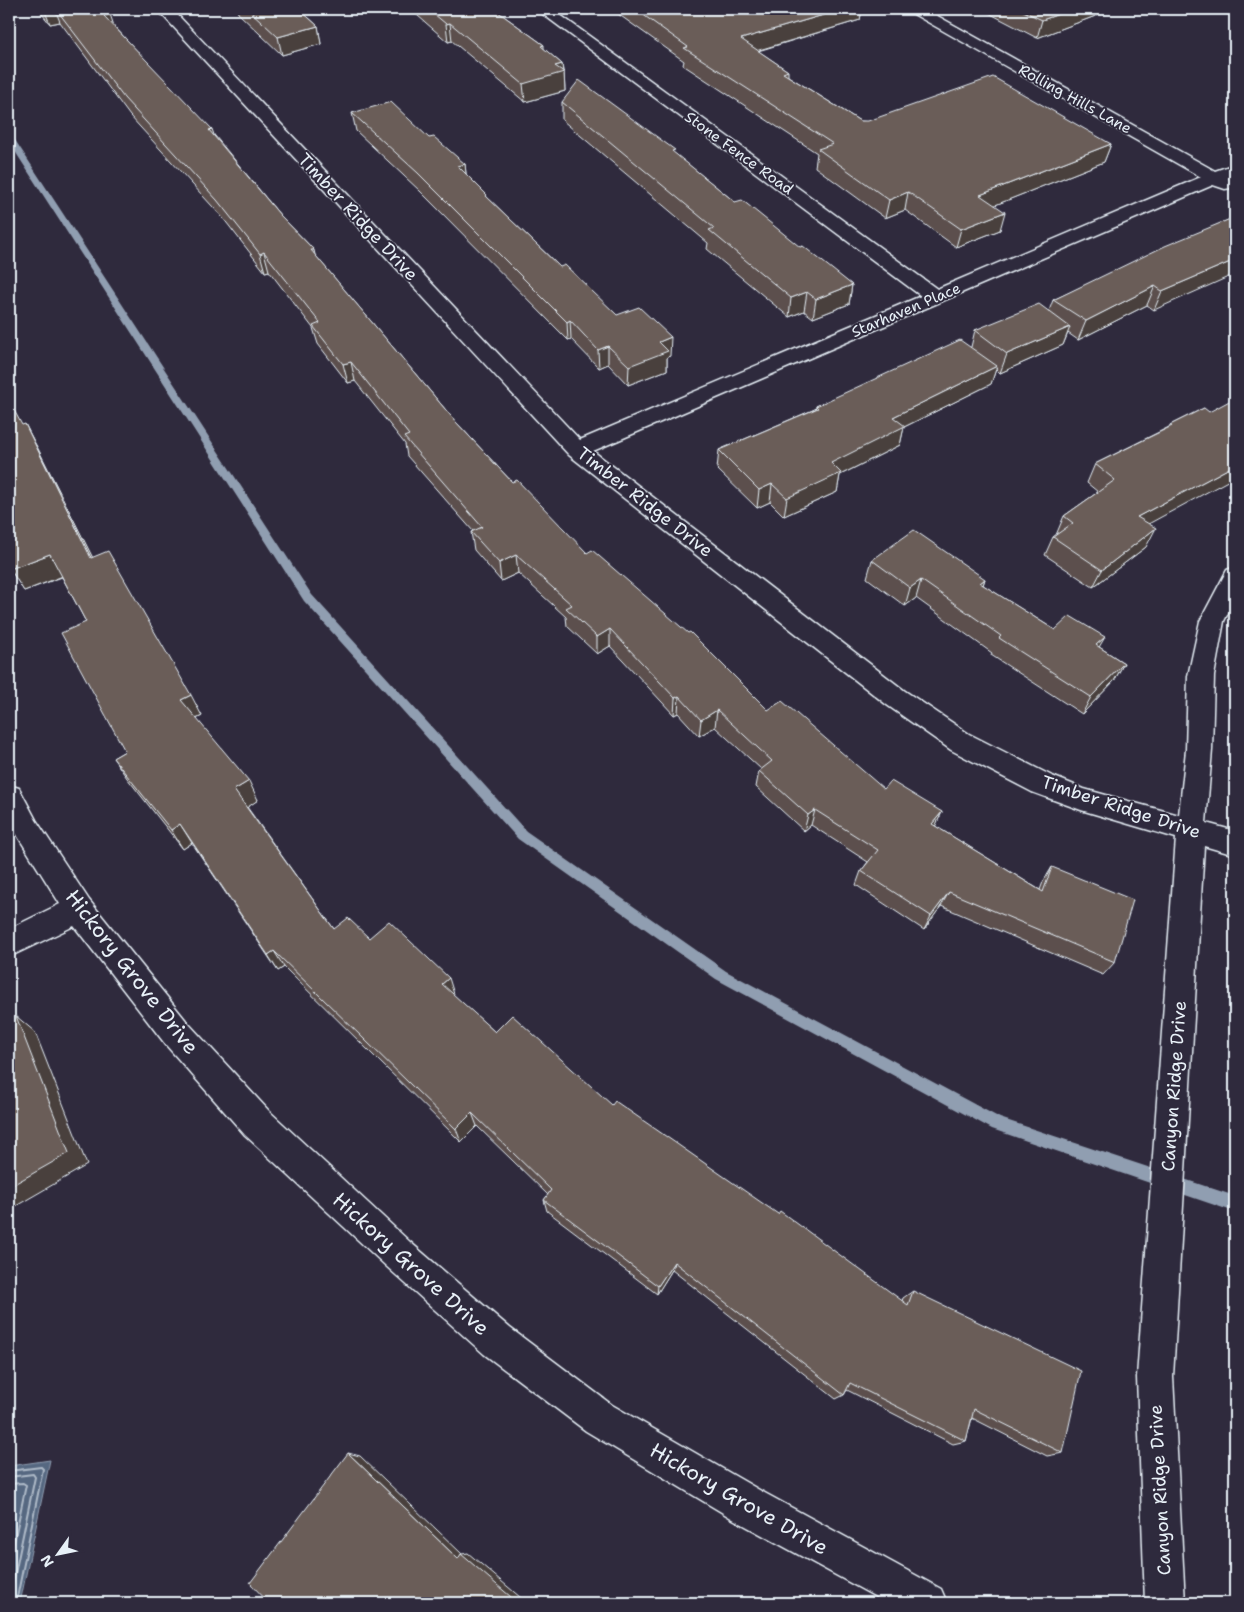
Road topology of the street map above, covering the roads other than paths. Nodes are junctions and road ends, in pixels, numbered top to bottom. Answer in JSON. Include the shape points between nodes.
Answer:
{"nodes":[{"id":1,"x":164,"y":9,"type":"edge"},
{"id":2,"x":543,"y":9,"type":"edge"},
{"id":3,"x":915,"y":9,"type":"edge"},
{"id":4,"x":1235,"y":170,"type":"edge"},
{"id":5,"x":1215,"y":178,"type":"junction"},
{"id":6,"x":1235,"y":189,"type":"edge"},
{"id":7,"x":935,"y":297,"type":"junction"},
{"id":8,"x":577,"y":450,"type":"junction"},
{"id":9,"x":1235,"y":576,"type":"edge"},
{"id":10,"x":9,"y":796,"type":"edge"},
{"id":11,"x":1191,"y":830,"type":"junction"},
{"id":12,"x":1235,"y":842,"type":"edge"},
{"id":13,"x":80,"y":909,"type":"junction"},
{"id":14,"x":9,"y":944,"type":"edge"},
{"id":15,"x":927,"y":1603,"type":"edge"},
{"id":16,"x":1165,"y":1603,"type":"edge"}],
"edges":[{"from":1,"to":8,"type":"street","name":"Timber Ridge Drive"},
{"from":2,"to":7,"type":"street","name":"Stone Fence Road"},
{"from":3,"to":5,"type":"street","name":"Rolling Hills Lane"},
{"from":4,"to":5,"type":"street","name":"Starhaven Place"},
{"from":5,"to":6,"type":"street","name":"Rolling Hills Lane"},
{"from":5,"to":7,"type":"street","name":"Starhaven Place"},
{"from":7,"to":8,"type":"street","name":"Starhaven Place"},
{"from":8,"to":11,"type":"street","name":"Timber Ridge Drive","via":[[896,698],[960,742],[1005,766],[1081,799]]},
{"from":9,"to":11,"type":"street","name":"Canyon Ridge Drive","via":[[1212,621],[1201,676],[1199,750]]},
{"from":10,"to":13,"type":"street","name":"Hickory Grove Drive","via":[[26,828]]},
{"from":11,"to":12,"type":"street","name":"Timber Ridge Drive"},
{"from":11,"to":16,"type":"street","name":"Canyon Ridge Drive","via":[[1155,1377]]},
{"from":13,"to":14,"type":"street"},
{"from":13,"to":15,"type":"street","name":"Hickory Grove Drive","via":[[177,1034],[257,1123],[497,1341],[599,1418],[747,1505]]}]}
